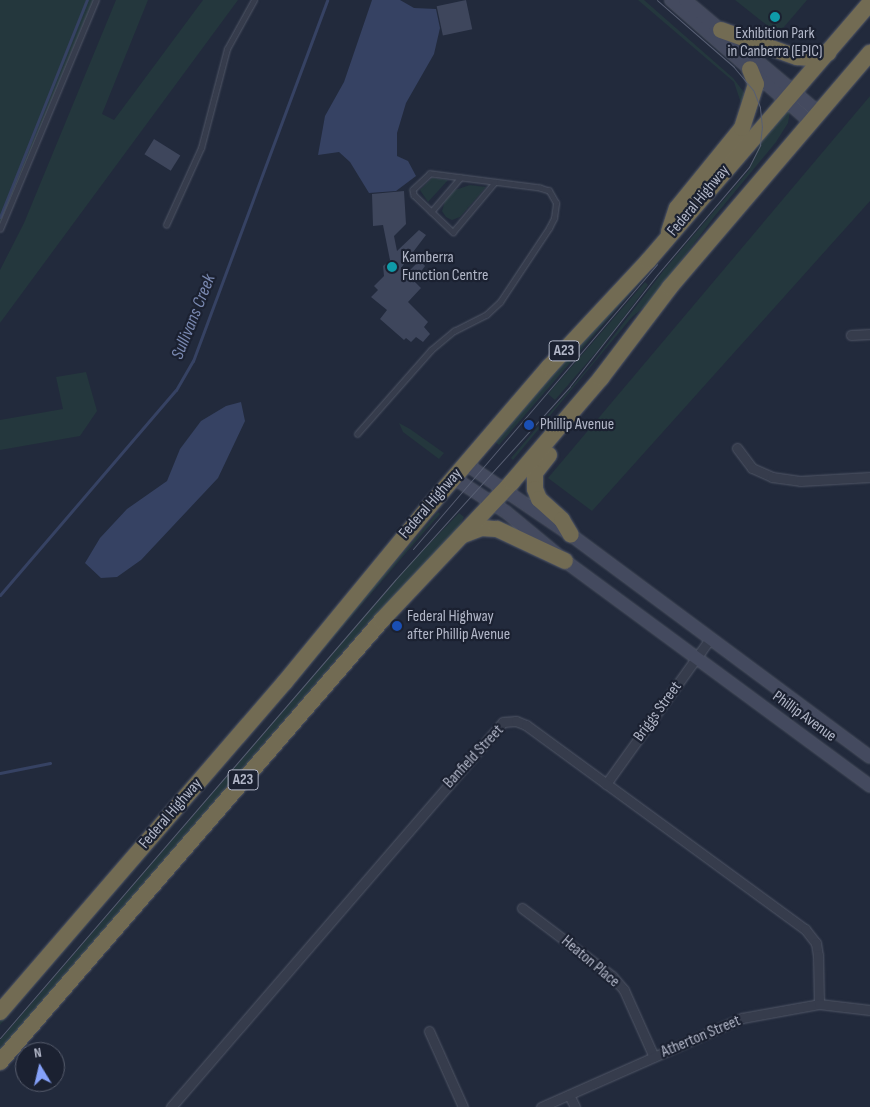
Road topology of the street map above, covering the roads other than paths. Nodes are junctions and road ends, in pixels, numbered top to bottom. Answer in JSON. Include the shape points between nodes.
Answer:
{"nodes":[{"id":1,"x":96,"y":0,"type":"edge"},
{"id":2,"x":254,"y":0,"type":"edge"},
{"id":3,"x":671,"y":0,"type":"edge"},
{"id":4,"x":685,"y":0,"type":"edge"},
{"id":5,"x":870,"y":3,"type":"edge"},
{"id":6,"x":721,"y":30,"type":"junction"},
{"id":7,"x":828,"y":53,"type":"junction"},
{"id":8,"x":870,"y":53,"type":"edge"},
{"id":9,"x":750,"y":69,"type":"junction"},
{"id":10,"x":789,"y":96,"type":"junction"},
{"id":11,"x":813,"y":116,"type":"junction"},
{"id":12,"x":460,"y":178,"type":"junction"},
{"id":13,"x":495,"y":182,"type":"junction"},
{"id":14,"x":431,"y":212,"type":"junction"},
{"id":15,"x":166,"y":225,"type":"dead end"},
{"id":16,"x":0,"y":229,"type":"edge"},
{"id":17,"x":665,"y":241,"type":"junction"},
{"id":18,"x":870,"y":334,"type":"edge"},
{"id":19,"x":851,"y":335,"type":"dead end"},
{"id":20,"x":601,"y":378,"type":"junction"},
{"id":21,"x":357,"y":434,"type":"dead end"},
{"id":22,"x":737,"y":448,"type":"dead end"},
{"id":23,"x":466,"y":464,"type":"junction"},
{"id":24,"x":870,"y":477,"type":"edge"},
{"id":25,"x":454,"y":478,"type":"junction"},
{"id":26,"x":498,"y":497,"type":"junction"},
{"id":27,"x":463,"y":535,"type":"junction"},
{"id":28,"x":571,"y":535,"type":"junction"},
{"id":29,"x":565,"y":561,"type":"junction"},
{"id":30,"x":710,"y":639,"type":"junction"},
{"id":31,"x":696,"y":658,"type":"junction"},
{"id":32,"x":870,"y":757,"type":"edge"},
{"id":33,"x":606,"y":784,"type":"junction"},
{"id":34,"x":870,"y":786,"type":"edge"},
{"id":35,"x":522,"y":908,"type":"dead end"},
{"id":36,"x":819,"y":1004,"type":"junction"},
{"id":37,"x":870,"y":1010,"type":"edge"},
{"id":38,"x":0,"y":1012,"type":"edge"},
{"id":39,"x":429,"y":1031,"type":"dead end"},
{"id":40,"x":654,"y":1057,"type":"junction"},
{"id":41,"x":0,"y":1062,"type":"edge"},
{"id":42,"x":569,"y":1095,"type":"junction"},
{"id":43,"x":171,"y":1107,"type":"edge"},
{"id":44,"x":463,"y":1107,"type":"edge"},
{"id":45,"x":541,"y":1107,"type":"edge"},
{"id":46,"x":575,"y":1107,"type":"edge"}],
"edges":[{"from":1,"to":16,"type":"lane"},
{"from":2,"to":15,"type":"lane","via":[[227,49],[201,148]]},
{"from":3,"to":9,"type":"main road"},
{"from":4,"to":6,"type":"main road"},
{"from":5,"to":7,"type":"highway","name":"Federal Highway","number":"A23"},
{"from":6,"to":7,"type":"highway","via":[[797,57],[812,58]]},
{"from":6,"to":10,"type":"main road"},
{"from":7,"to":10,"type":"highway","name":"Federal Highway","number":"A23"},
{"from":8,"to":11,"type":"highway","name":"Federal Highway","number":"A23"},
{"from":9,"to":10,"type":"main road"},
{"from":9,"to":17,"type":"highway","via":[[756,84],[742,128],[677,208]]},
{"from":10,"to":11,"type":"main road"},
{"from":10,"to":17,"type":"highway","name":"Federal Highway","number":"A23"},
{"from":11,"to":20,"type":"highway","name":"Federal Highway","number":"A23","via":[[670,287]]},
{"from":12,"to":13,"type":"lane"},
{"from":12,"to":14,"type":"lane"},
{"from":12,"to":14,"type":"lane","via":[[430,174],[413,190],[414,196]]},
{"from":13,"to":14,"type":"lane","via":[[453,232]]},
{"from":13,"to":21,"type":"lane","via":[[549,191],[556,203],[552,223],[500,302],[486,315],[454,331],[431,350]]},
{"from":17,"to":23,"type":"highway","name":"Federal Highway","number":"A23","via":[[549,367]]},
{"from":18,"to":19,"type":"street"},
{"from":20,"to":26,"type":"highway","name":"Federal Highway","number":"A23"},
{"from":20,"to":28,"type":"highway","via":[[594,403],[534,476],[539,499],[562,520]]},
{"from":22,"to":24,"type":"street","via":[[752,468],[772,477],[800,481]]},
{"from":23,"to":25,"type":"highway","name":"Federal Highway","number":"A23"},
{"from":23,"to":26,"type":"main road","name":"Phillip Avenue"},
{"from":25,"to":26,"type":"main road","name":"Phillip Avenue"},
{"from":25,"to":38,"type":"highway","name":"Federal Highway","number":"A23","via":[[285,682]]},
{"from":26,"to":27,"type":"highway","name":"Federal Highway","number":"A23"},
{"from":26,"to":28,"type":"main road","name":"Phillip Avenue"},
{"from":26,"to":29,"type":"main road","name":"Phillip Avenue"},
{"from":27,"to":29,"type":"highway","via":[[481,528],[497,529]]},
{"from":27,"to":41,"type":"highway","name":"Federal Highway","number":"A23","via":[[382,620]]},
{"from":28,"to":30,"type":"main road","name":"Phillip Avenue"},
{"from":29,"to":31,"type":"main road","name":"Phillip Avenue"},
{"from":30,"to":31,"type":"street","name":"Briggs Street"},
{"from":30,"to":32,"type":"main road","name":"Phillip Avenue"},
{"from":31,"to":33,"type":"street","name":"Briggs Street"},
{"from":31,"to":34,"type":"main road","name":"Phillip Avenue"},
{"from":33,"to":36,"type":"street","name":"Banfield Street","via":[[805,930],[816,942]]},
{"from":33,"to":43,"type":"street","name":"Banfield Street","via":[[526,725],[516,721],[503,722]]},
{"from":35,"to":40,"type":"street","name":"Heaton Place","via":[[612,976],[624,990]]},
{"from":36,"to":37,"type":"street","name":"Atherton Street"},
{"from":36,"to":40,"type":"street","name":"Atherton Street","via":[[742,1018]]},
{"from":39,"to":44,"type":"street"},
{"from":40,"to":42,"type":"street","name":"Atherton Street"},
{"from":42,"to":45,"type":"street","name":"Atherton Street"},
{"from":42,"to":46,"type":"street"}]}
